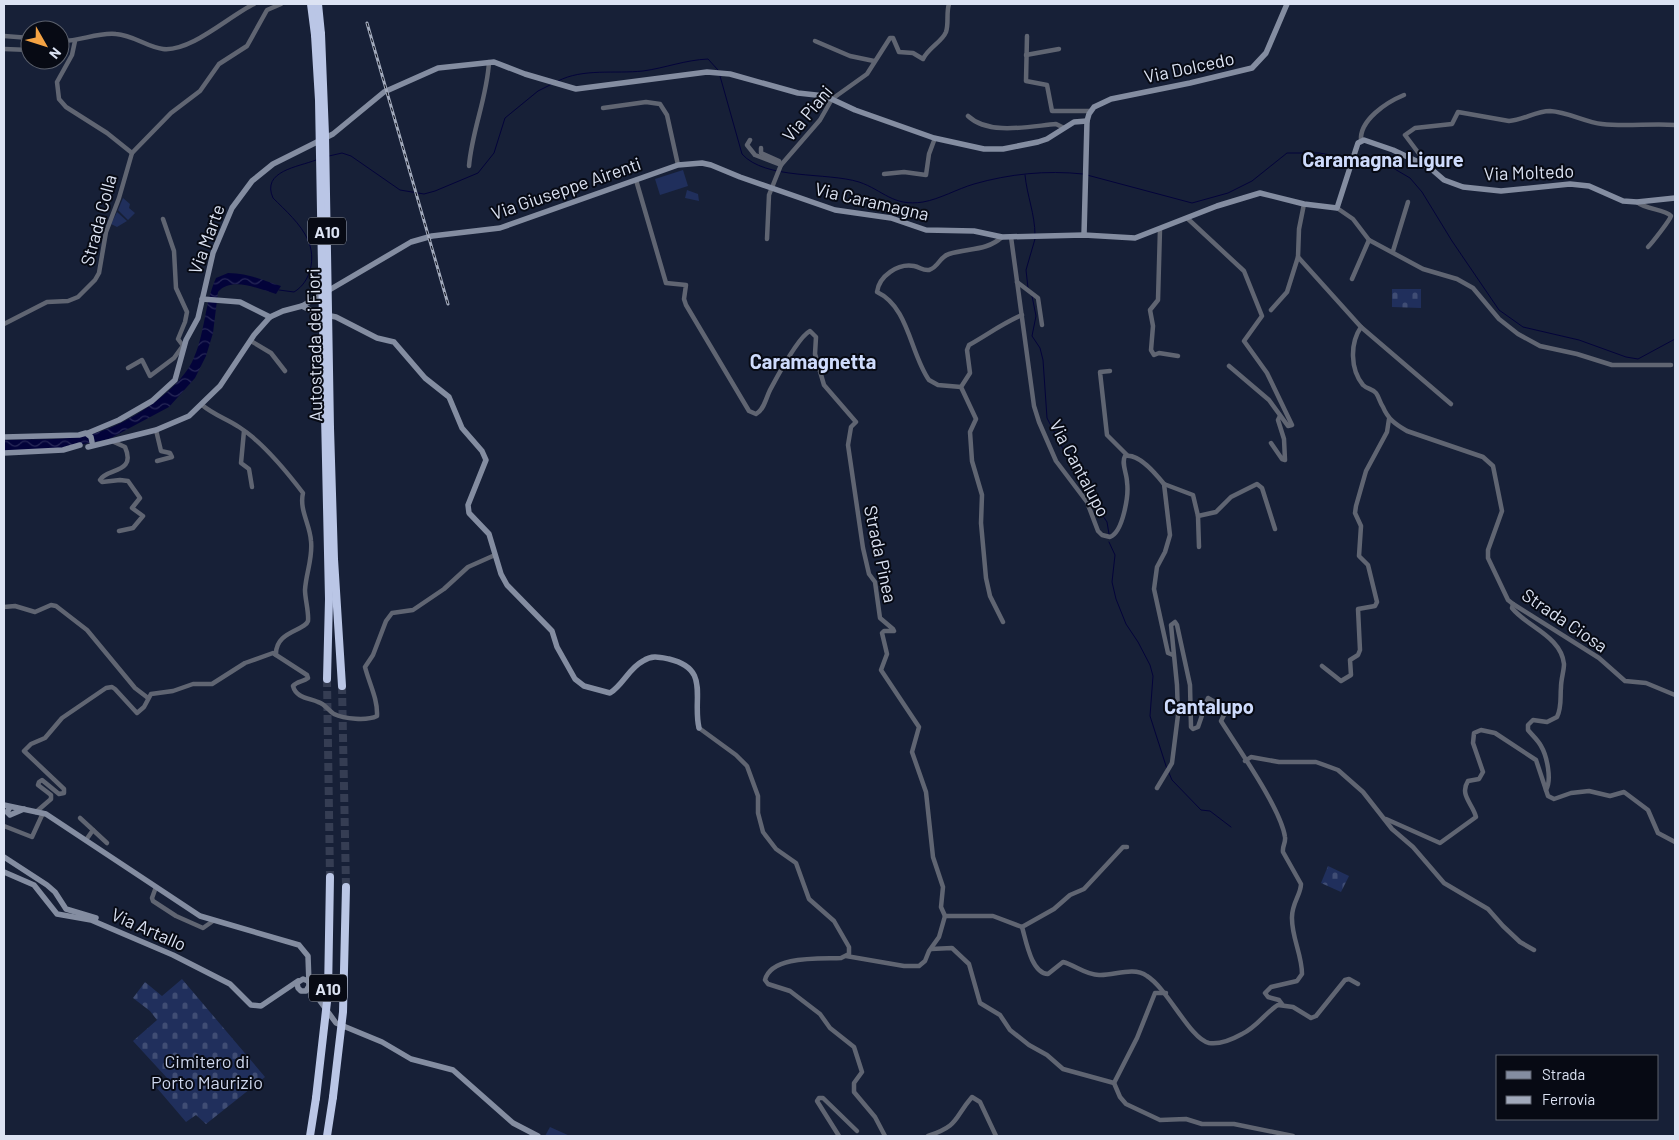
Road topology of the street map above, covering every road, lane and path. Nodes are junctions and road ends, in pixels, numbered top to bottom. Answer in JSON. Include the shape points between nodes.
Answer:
{"nodes":[{"id":1,"x":254,"y":4,"type":"edge"},
{"id":2,"x":281,"y":4,"type":"edge"},
{"id":3,"x":311,"y":4,"type":"edge"},
{"id":4,"x":318,"y":4,"type":"edge"},
{"id":5,"x":323,"y":4,"type":"edge"},
{"id":6,"x":948,"y":4,"type":"edge"},
{"id":7,"x":1287,"y":4,"type":"edge"},
{"id":8,"x":318,"y":34,"type":"junction"},
{"id":9,"x":4,"y":36,"type":"edge"},
{"id":10,"x":1027,"y":36,"type":"dead end"},
{"id":11,"x":20,"y":37,"type":"edge"},
{"id":12,"x":70,"y":41,"type":"edge"},
{"id":13,"x":75,"y":41,"type":"junction"},
{"id":14,"x":815,"y":41,"type":"dead end"},
{"id":15,"x":4,"y":49,"type":"edge"},
{"id":16,"x":1060,"y":49,"type":"dead end"},
{"id":17,"x":20,"y":50,"type":"edge"},
{"id":18,"x":1026,"y":55,"type":"junction"},
{"id":19,"x":874,"y":61,"type":"junction"},
{"id":20,"x":489,"y":62,"type":"junction"},
{"id":21,"x":1404,"y":95,"type":"dead end"},
{"id":22,"x":832,"y":99,"type":"junction"},
{"id":23,"x":603,"y":108,"type":"dead end"},
{"id":24,"x":1091,"y":111,"type":"junction"},
{"id":25,"x":968,"y":116,"type":"dead end"},
{"id":26,"x":1088,"y":121,"type":"junction"},
{"id":27,"x":1675,"y":125,"type":"edge"},
{"id":28,"x":1064,"y":128,"type":"junction"},
{"id":29,"x":935,"y":138,"type":"junction"},
{"id":30,"x":750,"y":140,"type":"dead end"},
{"id":31,"x":1361,"y":141,"type":"junction"},
{"id":32,"x":761,"y":148,"type":"dead end"},
{"id":33,"x":132,"y":153,"type":"junction"},
{"id":34,"x":702,"y":163,"type":"joint"},
{"id":35,"x":782,"y":164,"type":"junction"},
{"id":36,"x":469,"y":166,"type":"dead end"},
{"id":37,"x":678,"y":166,"type":"junction"},
{"id":38,"x":1429,"y":167,"type":"junction"},
{"id":39,"x":884,"y":174,"type":"dead end"},
{"id":40,"x":636,"y":180,"type":"junction"},
{"id":41,"x":771,"y":186,"type":"junction"},
{"id":42,"x":1675,"y":198,"type":"edge"},
{"id":43,"x":1408,"y":202,"type":"dead end"},
{"id":44,"x":1637,"y":202,"type":"junction"},
{"id":45,"x":1304,"y":204,"type":"junction"},
{"id":46,"x":1337,"y":208,"type":"junction"},
{"id":47,"x":1187,"y":218,"type":"junction"},
{"id":48,"x":163,"y":219,"type":"dead end"},
{"id":49,"x":1160,"y":230,"type":"junction"},
{"id":50,"x":1084,"y":235,"type":"junction"},
{"id":51,"x":1002,"y":237,"type":"junction"},
{"id":52,"x":1011,"y":237,"type":"junction"},
{"id":53,"x":767,"y":239,"type":"dead end"},
{"id":54,"x":1369,"y":240,"type":"junction"},
{"id":55,"x":1648,"y":247,"type":"dead end"},
{"id":56,"x":1393,"y":251,"type":"junction"},
{"id":57,"x":1298,"y":257,"type":"junction"},
{"id":58,"x":1352,"y":280,"type":"dead end"},
{"id":59,"x":1017,"y":282,"type":"junction"},
{"id":60,"x":202,"y":299,"type":"junction"},
{"id":61,"x":302,"y":306,"type":"junction"},
{"id":62,"x":1271,"y":310,"type":"dead end"},
{"id":63,"x":1022,"y":315,"type":"junction"},
{"id":64,"x":270,"y":317,"type":"junction"},
{"id":65,"x":4,"y":324,"type":"edge"},
{"id":66,"x":1042,"y":325,"type":"dead end"},
{"id":67,"x":1360,"y":327,"type":"junction"},
{"id":68,"x":251,"y":341,"type":"junction"},
{"id":69,"x":183,"y":347,"type":"junction"},
{"id":70,"x":1178,"y":356,"type":"dead end"},
{"id":71,"x":1671,"y":365,"type":"dead end"},
{"id":72,"x":1229,"y":366,"type":"dead end"},
{"id":73,"x":128,"y":368,"type":"dead end"},
{"id":74,"x":1110,"y":371,"type":"dead end"},
{"id":75,"x":285,"y":372,"type":"dead end"},
{"id":76,"x":961,"y":387,"type":"junction"},
{"id":77,"x":1451,"y":404,"type":"dead end"},
{"id":78,"x":202,"y":405,"type":"junction"},
{"id":79,"x":1280,"y":416,"type":"junction"},
{"id":80,"x":1389,"y":419,"type":"junction"},
{"id":81,"x":327,"y":428,"type":"junction"},
{"id":82,"x":156,"y":430,"type":"junction"},
{"id":83,"x":244,"y":431,"type":"junction"},
{"id":84,"x":88,"y":434,"type":"junction"},
{"id":85,"x":79,"y":436,"type":"junction"},
{"id":86,"x":4,"y":437,"type":"edge"},
{"id":87,"x":114,"y":442,"type":"junction"},
{"id":88,"x":1271,"y":443,"type":"dead end"},
{"id":89,"x":92,"y":445,"type":"junction"},
{"id":90,"x":80,"y":446,"type":"junction"},
{"id":91,"x":4,"y":453,"type":"edge"},
{"id":92,"x":1127,"y":455,"type":"junction"},
{"id":93,"x":157,"y":461,"type":"dead end"},
{"id":94,"x":1164,"y":484,"type":"junction"},
{"id":95,"x":252,"y":487,"type":"dead end"},
{"id":96,"x":1198,"y":516,"type":"junction"},
{"id":97,"x":1275,"y":529,"type":"dead end"},
{"id":98,"x":119,"y":531,"type":"dead end"},
{"id":99,"x":1199,"y":546,"type":"dead end"},
{"id":100,"x":495,"y":555,"type":"junction"},
{"id":101,"x":1513,"y":604,"type":"junction"},
{"id":102,"x":4,"y":607,"type":"edge"},
{"id":103,"x":1003,"y":622,"type":"dead end"},
{"id":104,"x":276,"y":654,"type":"junction"},
{"id":105,"x":1174,"y":655,"type":"junction"},
{"id":106,"x":1322,"y":666,"type":"dead end"},
{"id":107,"x":327,"y":679,"type":"tunnel mouth"},
{"id":108,"x":342,"y":686,"type":"tunnel mouth"},
{"id":109,"x":1675,"y":695,"type":"edge"},
{"id":110,"x":148,"y":698,"type":"junction"},
{"id":111,"x":699,"y":728,"type":"joint"},
{"id":112,"x":1245,"y":761,"type":"junction"},
{"id":113,"x":1156,"y":788,"type":"dead end"},
{"id":114,"x":1546,"y":790,"type":"junction"},
{"id":115,"x":8,"y":811,"type":"edge"},
{"id":116,"x":36,"y":812,"type":"junction"},
{"id":117,"x":43,"y":814,"type":"junction"},
{"id":118,"x":80,"y":818,"type":"dead end"},
{"id":119,"x":1385,"y":819,"type":"junction"},
{"id":120,"x":4,"y":826,"type":"edge"},
{"id":121,"x":93,"y":830,"type":"junction"},
{"id":122,"x":86,"y":840,"type":"junction"},
{"id":123,"x":1675,"y":842,"type":"edge"},
{"id":124,"x":106,"y":843,"type":"dead end"},
{"id":125,"x":1127,"y":847,"type":"dead end"},
{"id":126,"x":4,"y":857,"type":"edge"},
{"id":127,"x":4,"y":872,"type":"edge"},
{"id":128,"x":330,"y":877,"type":"tunnel mouth"},
{"id":129,"x":346,"y":886,"type":"tunnel mouth"},
{"id":130,"x":156,"y":887,"type":"junction"},
{"id":131,"x":945,"y":916,"type":"junction"},
{"id":132,"x":214,"y":921,"type":"junction"},
{"id":133,"x":106,"y":925,"type":"junction"},
{"id":134,"x":1022,"y":927,"type":"junction"},
{"id":135,"x":931,"y":949,"type":"junction"},
{"id":136,"x":1534,"y":950,"type":"dead end"},
{"id":137,"x":846,"y":956,"type":"junction"},
{"id":138,"x":309,"y":963,"type":"junction"},
{"id":139,"x":299,"y":981,"type":"junction"},
{"id":140,"x":1358,"y":984,"type":"dead end"},
{"id":141,"x":306,"y":988,"type":"junction"},
{"id":142,"x":283,"y":992,"type":"junction"},
{"id":143,"x":1166,"y":993,"type":"junction"},
{"id":144,"x":1282,"y":1004,"type":"junction"},
{"id":145,"x":1114,"y":1083,"type":"junction"},
{"id":146,"x":1261,"y":1128,"type":"junction"},
{"id":147,"x":857,"y":1131,"type":"dead end"},
{"id":148,"x":310,"y":1136,"type":"edge"},
{"id":149,"x":327,"y":1136,"type":"edge"},
{"id":150,"x":538,"y":1136,"type":"edge"},
{"id":151,"x":839,"y":1136,"type":"edge"},
{"id":152,"x":885,"y":1136,"type":"edge"},
{"id":153,"x":928,"y":1136,"type":"edge"},
{"id":154,"x":996,"y":1136,"type":"edge"},
{"id":155,"x":1276,"y":1136,"type":"edge"},
{"id":156,"x":1293,"y":1136,"type":"edge"}],
"edges":[{"from":1,"to":13,"type":"street","via":[[176,48],[157,48],[116,34]]},
{"from":2,"to":33,"type":"street","name":"Strada Colla","via":[[267,10],[247,46],[219,64],[200,91],[171,113]]},
{"from":3,"to":8,"type":"highway","name":"Autostrada dei Fiori","number":"A10"},
{"from":4,"to":8,"type":"highway","name":"Autostrada dei Fiori","number":"A10"},
{"from":5,"to":8,"type":"highway"},
{"from":6,"to":19,"type":"street","name":"Via Piani","via":[[947,30],[923,59],[914,53],[900,52],[890,38]]},
{"from":7,"to":24,"type":"street","name":"Via Dolcedo","via":[[1266,53],[1252,68],[1110,99]]},
{"from":8,"to":81,"type":"highway","name":"Autostrada dei Fiori","number":"A10","bridge":true,"via":[[325,135]]},
{"from":9,"to":11,"type":"street"},
{"from":10,"to":18,"type":"street","name":"Via Dolcedo"},
{"from":12,"to":13,"type":"street"},
{"from":13,"to":33,"type":"street","via":[[72,55],[57,82],[59,99]]},
{"from":14,"to":19,"type":"street","via":[[850,56]]},
{"from":15,"to":17,"type":"street"},
{"from":16,"to":18,"type":"street"},
{"from":18,"to":24,"type":"street","name":"Via Dolcedo","via":[[1026,81],[1047,84],[1052,112]]},
{"from":19,"to":22,"type":"street","name":"Via Piani","via":[[867,74]]},
{"from":20,"to":22,"type":"street","via":[[576,89],[714,72]]},
{"from":20,"to":36,"type":"street","via":[[489,77]]},
{"from":20,"to":60,"type":"street","name":"Via Marte","via":[[438,68],[399,84],[333,134],[273,164],[252,181],[232,208],[213,253]]},
{"from":21,"to":31,"type":"street","via":[[1387,104],[1368,121],[1362,129]]},
{"from":22,"to":29,"type":"street"},
{"from":22,"to":35,"type":"street","name":"Via Piani","via":[[820,120]]},
{"from":23,"to":37,"type":"street","via":[[646,102],[660,104],[667,115]]},
{"from":24,"to":26,"type":"street"},
{"from":25,"to":28,"type":"street","via":[[975,122],[997,127],[1056,124]]},
{"from":26,"to":28,"type":"street","via":[[1074,122]]},
{"from":26,"to":50,"type":"street"},
{"from":27,"to":38,"type":"street","via":[[1608,125],[1548,111],[1518,121],[1458,112],[1452,124],[1415,128],[1405,135]]},
{"from":28,"to":29,"type":"street","via":[[1047,139],[1003,149],[977,148]]},
{"from":29,"to":39,"type":"street","via":[[926,176],[904,172]]},
{"from":30,"to":35,"type":"street","name":"Via Piani","via":[[747,145],[755,155]]},
{"from":31,"to":38,"type":"street","name":"Via Moltedo","via":[[1393,150]]},
{"from":31,"to":46,"type":"street"},
{"from":32,"to":35,"type":"street","name":"Via Piani","via":[[767,157]]},
{"from":33,"to":65,"type":"street","name":"Strada Colla","via":[[106,232],[95,280],[73,299],[47,302]]},
{"from":34,"to":37,"type":"street","name":"Via Giuseppe Airenti"},
{"from":34,"to":41,"type":"street","name":"Via Caramagna"},
{"from":35,"to":41,"type":"street","name":"Via Piani"},
{"from":37,"to":40,"type":"street","name":"Via Giuseppe Airenti"},
{"from":38,"to":44,"type":"street","name":"Via Moltedo","via":[[1444,180],[1472,188],[1501,191],[1570,184],[1589,186],[1623,201]]},
{"from":40,"to":61,"type":"street","name":"Via Giuseppe Airenti","via":[[500,228],[432,236],[411,242]]},
{"from":40,"to":131,"type":"street","name":"Strada Pinea","via":[[666,283],[686,285],[686,305],[751,412],[756,414],[761,410],[793,352],[810,331],[816,336],[815,354],[824,385],[856,422],[850,427],[848,445],[863,548],[869,574],[875,582],[880,618],[894,632],[882,633],[887,654],[881,670],[919,727],[912,752],[926,792],[933,856],[943,887],[941,907]]},
{"from":41,"to":51,"type":"street","name":"Via Caramagna","via":[[835,210],[892,218],[926,230],[974,231]]},
{"from":41,"to":53,"type":"street"},
{"from":42,"to":44,"type":"street","name":"Via Moltedo"},
{"from":43,"to":56,"type":"street"},
{"from":44,"to":55,"type":"street","via":[[1671,216]]},
{"from":45,"to":46,"type":"street","name":"Via Caramagna"},
{"from":45,"to":47,"type":"street","name":"Via Caramagna","via":[[1260,193]]},
{"from":45,"to":57,"type":"street"},
{"from":46,"to":54,"type":"street","via":[[1353,219]]},
{"from":47,"to":49,"type":"street","name":"Via Caramagna"},
{"from":47,"to":79,"type":"street","via":[[1244,271],[1262,316],[1244,341],[1267,372],[1292,425],[1288,426]]},
{"from":48,"to":69,"type":"street","name":"Via Marte","via":[[174,251],[176,288],[187,312],[178,339]]},
{"from":49,"to":50,"type":"street","name":"Via Caramagna","via":[[1127,239]]},
{"from":49,"to":70,"type":"street","via":[[1158,300],[1150,310],[1153,326],[1151,350],[1154,355]]},
{"from":50,"to":52,"type":"street","name":"Via Caramagna"},
{"from":51,"to":52,"type":"street","name":"Via Caramagna"},
{"from":51,"to":76,"type":"street","via":[[994,245],[948,254],[936,267],[928,270],[908,266],[892,271],[881,280],[877,292],[900,315],[929,380],[938,385]]},
{"from":52,"to":59,"type":"street","name":"Via Cantalupo"},
{"from":54,"to":56,"type":"street"},
{"from":54,"to":58,"type":"street"},
{"from":56,"to":71,"type":"street","via":[[1423,269],[1464,282],[1506,325],[1540,346],[1612,365]]},
{"from":57,"to":62,"type":"street","via":[[1287,292]]},
{"from":57,"to":67,"type":"street"},
{"from":59,"to":63,"type":"street","name":"Via Cantalupo"},
{"from":59,"to":66,"type":"street","via":[[1038,298]]},
{"from":60,"to":64,"type":"street","name":"Via Marte","via":[[240,302]]},
{"from":60,"to":69,"type":"street","via":[[198,318]]},
{"from":61,"to":64,"type":"street","name":"Via Giuseppe Airenti"},
{"from":61,"to":100,"type":"street","via":[[394,342],[425,378],[449,398],[462,428],[485,457],[482,473],[468,505],[469,513],[489,534]]},
{"from":63,"to":76,"type":"street","via":[[969,345],[970,373]]},
{"from":63,"to":92,"type":"street","name":"Via Cantalupo","via":[[1034,406],[1040,422],[1056,461],[1087,502],[1098,531],[1106,537],[1117,533],[1123,514],[1128,490],[1123,457]]},
{"from":64,"to":68,"type":"street"},
{"from":67,"to":77,"type":"street"},
{"from":67,"to":80,"type":"street","via":[[1353,348],[1356,371],[1364,386],[1376,393]]},
{"from":68,"to":75,"type":"street","via":[[270,353]]},
{"from":68,"to":78,"type":"street","via":[[220,386]]},
{"from":69,"to":73,"type":"street","via":[[150,376],[142,360]]},
{"from":69,"to":84,"type":"street","via":[[177,376],[161,395]]},
{"from":72,"to":79,"type":"street","via":[[1269,400]]},
{"from":74,"to":92,"type":"street","via":[[1100,372],[1107,435]]},
{"from":76,"to":103,"type":"street","via":[[976,419],[970,432],[972,460],[982,495],[986,578],[990,596]]},
{"from":78,"to":82,"type":"street","via":[[189,416]]},
{"from":78,"to":83,"type":"street"},
{"from":79,"to":88,"type":"street","via":[[1285,460]]},
{"from":80,"to":101,"type":"street","name":"Strada Ciosa","via":[[1407,431],[1480,456],[1491,463],[1502,508],[1488,558]]},
{"from":80,"to":106,"type":"street","via":[[1387,432],[1366,471],[1355,513],[1361,526],[1358,556],[1368,565],[1377,602],[1375,606],[1358,609],[1360,650],[1350,660],[1351,676],[1341,680]]},
{"from":81,"to":107,"type":"highway","name":"Autostrada dei Fiori","number":"A10"},
{"from":81,"to":108,"type":"highway","name":"Autostrada dei Fiori","number":"A10"},
{"from":82,"to":87,"type":"street"},
{"from":82,"to":93,"type":"street","via":[[161,451],[170,452],[172,458]]},
{"from":83,"to":95,"type":"street","via":[[241,463],[249,469]]},
{"from":83,"to":104,"type":"street","via":[[302,492],[302,507],[311,540],[305,589],[308,618],[305,625],[281,640]]},
{"from":84,"to":85,"type":"street"},
{"from":84,"to":89,"type":"street"},
{"from":85,"to":86,"type":"street"},
{"from":85,"to":90,"type":"street"},
{"from":87,"to":89,"type":"street"},
{"from":87,"to":98,"type":"street","via":[[125,447],[127,459],[120,470],[100,480],[125,480],[131,484],[140,498],[132,508],[143,516],[133,528]]},
{"from":89,"to":90,"type":"street"},
{"from":90,"to":91,"type":"street"},
{"from":92,"to":94,"type":"street","via":[[1139,460]]},
{"from":94,"to":96,"type":"street","via":[[1193,495]]},
{"from":94,"to":105,"type":"street","via":[[1170,535],[1157,567],[1154,589],[1168,653]]},
{"from":96,"to":97,"type":"street","via":[[1216,512],[1231,496],[1257,484],[1262,488]]},
{"from":96,"to":99,"type":"street"},
{"from":100,"to":104,"type":"street","via":[[468,567],[444,589],[413,610],[392,613],[386,621],[365,667],[371,680],[377,716],[370,719],[335,714],[318,702],[303,698],[293,686],[305,681],[307,675]]},
{"from":100,"to":111,"type":"street","via":[[507,585],[552,630],[557,647],[579,684],[610,693],[644,660],[666,658],[682,664],[696,677]]},
{"from":101,"to":109,"type":"street","name":"Strada Ciosa","via":[[1598,658],[1625,681],[1646,683]]},
{"from":101,"to":114,"type":"street","via":[[1516,613],[1542,631],[1563,658],[1561,706],[1557,717],[1548,722],[1534,720],[1528,725],[1528,730],[1542,747],[1549,781]]},
{"from":102,"to":110,"type":"street","via":[[15,606],[35,612],[56,606],[87,630],[135,688]]},
{"from":104,"to":110,"type":"street","via":[[252,660],[212,684],[193,684],[151,694]]},
{"from":105,"to":112,"type":"street","via":[[1171,625],[1175,622],[1190,685],[1191,727],[1198,727],[1208,698],[1224,708],[1221,721]]},
{"from":105,"to":113,"type":"street","via":[[1179,705],[1174,756],[1170,770]]},
{"from":110,"to":116,"type":"street","via":[[140,712],[135,712],[115,689],[106,688],[62,718],[45,738],[24,751],[64,789],[64,793],[59,794],[42,780],[38,785],[51,795],[51,799]]},
{"from":111,"to":137,"type":"street","via":[[747,766],[758,796],[763,832],[776,849],[796,863],[809,899],[834,921],[849,947],[850,954]]},
{"from":112,"to":119,"type":"street","via":[[1254,757],[1279,762],[1316,762],[1330,767],[1363,792]]},
{"from":112,"to":144,"type":"street","via":[[1283,829],[1286,840],[1283,852],[1301,884],[1292,905],[1292,922],[1302,974],[1297,982],[1266,990],[1266,996]]},
{"from":114,"to":119,"type":"street","via":[[1536,760],[1495,733],[1481,730],[1474,733],[1473,739],[1483,772],[1479,779],[1468,781],[1465,790],[1476,817],[1440,843]]},
{"from":114,"to":123,"type":"street","via":[[1554,799],[1589,791],[1610,796],[1624,792],[1648,810],[1658,833]]},
{"from":115,"to":116,"type":"street","via":[[24,809]]},
{"from":116,"to":117,"type":"street"},
{"from":117,"to":120,"type":"street","via":[[32,836]]},
{"from":117,"to":122,"type":"street"},
{"from":118,"to":121,"type":"street"},
{"from":119,"to":136,"type":"street","via":[[1444,883],[1488,909],[1520,942]]},
{"from":121,"to":122,"type":"street"},
{"from":121,"to":124,"type":"street"},
{"from":122,"to":130,"type":"street"},
{"from":125,"to":134,"type":"street","via":[[1123,847],[1084,888]]},
{"from":126,"to":133,"type":"street","via":[[47,884],[66,909],[96,918]]},
{"from":127,"to":133,"type":"street","name":"Via Artallo","via":[[34,885],[57,914]]},
{"from":128,"to":148,"type":"highway","number":"A10","bridge":true,"via":[[328,993]]},
{"from":129,"to":149,"type":"highway","number":"A10","bridge":true,"via":[[342,1012]]},
{"from":130,"to":132,"type":"street","via":[[192,912]]},
{"from":130,"to":132,"type":"street","via":[[153,901],[176,916],[202,928]]},
{"from":131,"to":134,"type":"street","via":[[993,916]]},
{"from":131,"to":135,"type":"street","via":[[939,937]]},
{"from":132,"to":138,"type":"street","via":[[293,942],[304,948]]},
{"from":133,"to":142,"type":"street","name":"Via Artallo","via":[[219,977],[252,1005],[261,1006]]},
{"from":134,"to":143,"type":"street","via":[[1034,963],[1045,974],[1063,962],[1097,975],[1138,971]]},
{"from":135,"to":137,"type":"street","via":[[919,966]]},
{"from":135,"to":145,"type":"street","via":[[952,948],[965,960],[980,1003],[1000,1015],[1010,1030],[1029,1045],[1048,1055],[1063,1069]]},
{"from":137,"to":152,"type":"street","via":[[784,963],[769,972],[766,980],[768,984],[784,988],[805,1002],[830,1028],[854,1046],[862,1072],[854,1083],[854,1092]]},
{"from":138,"to":139,"type":"street"},
{"from":138,"to":141,"type":"street"},
{"from":139,"to":141,"type":"street"},
{"from":139,"to":141,"type":"street","via":[[306,980]]},
{"from":139,"to":142,"type":"street","name":"Via Artallo"},
{"from":140,"to":144,"type":"street","via":[[1345,980],[1311,1018]]},
{"from":141,"to":142,"type":"street","name":"Via Artallo"},
{"from":141,"to":150,"type":"street","via":[[336,1023],[382,1042],[410,1059],[453,1070],[513,1123]]},
{"from":143,"to":144,"type":"street","via":[[1196,1034],[1209,1043],[1224,1042],[1244,1033]]},
{"from":143,"to":145,"type":"street","via":[[1155,993]]},
{"from":145,"to":146,"type":"street","via":[[1126,1104],[1160,1120],[1186,1119],[1202,1124]]},
{"from":146,"to":155,"type":"street"},
{"from":146,"to":156,"type":"street"},
{"from":147,"to":151,"type":"street","via":[[823,1098],[819,1098],[817,1101]]},
{"from":153,"to":154,"type":"street","via":[[957,1121],[972,1097],[980,1102]]}]}
